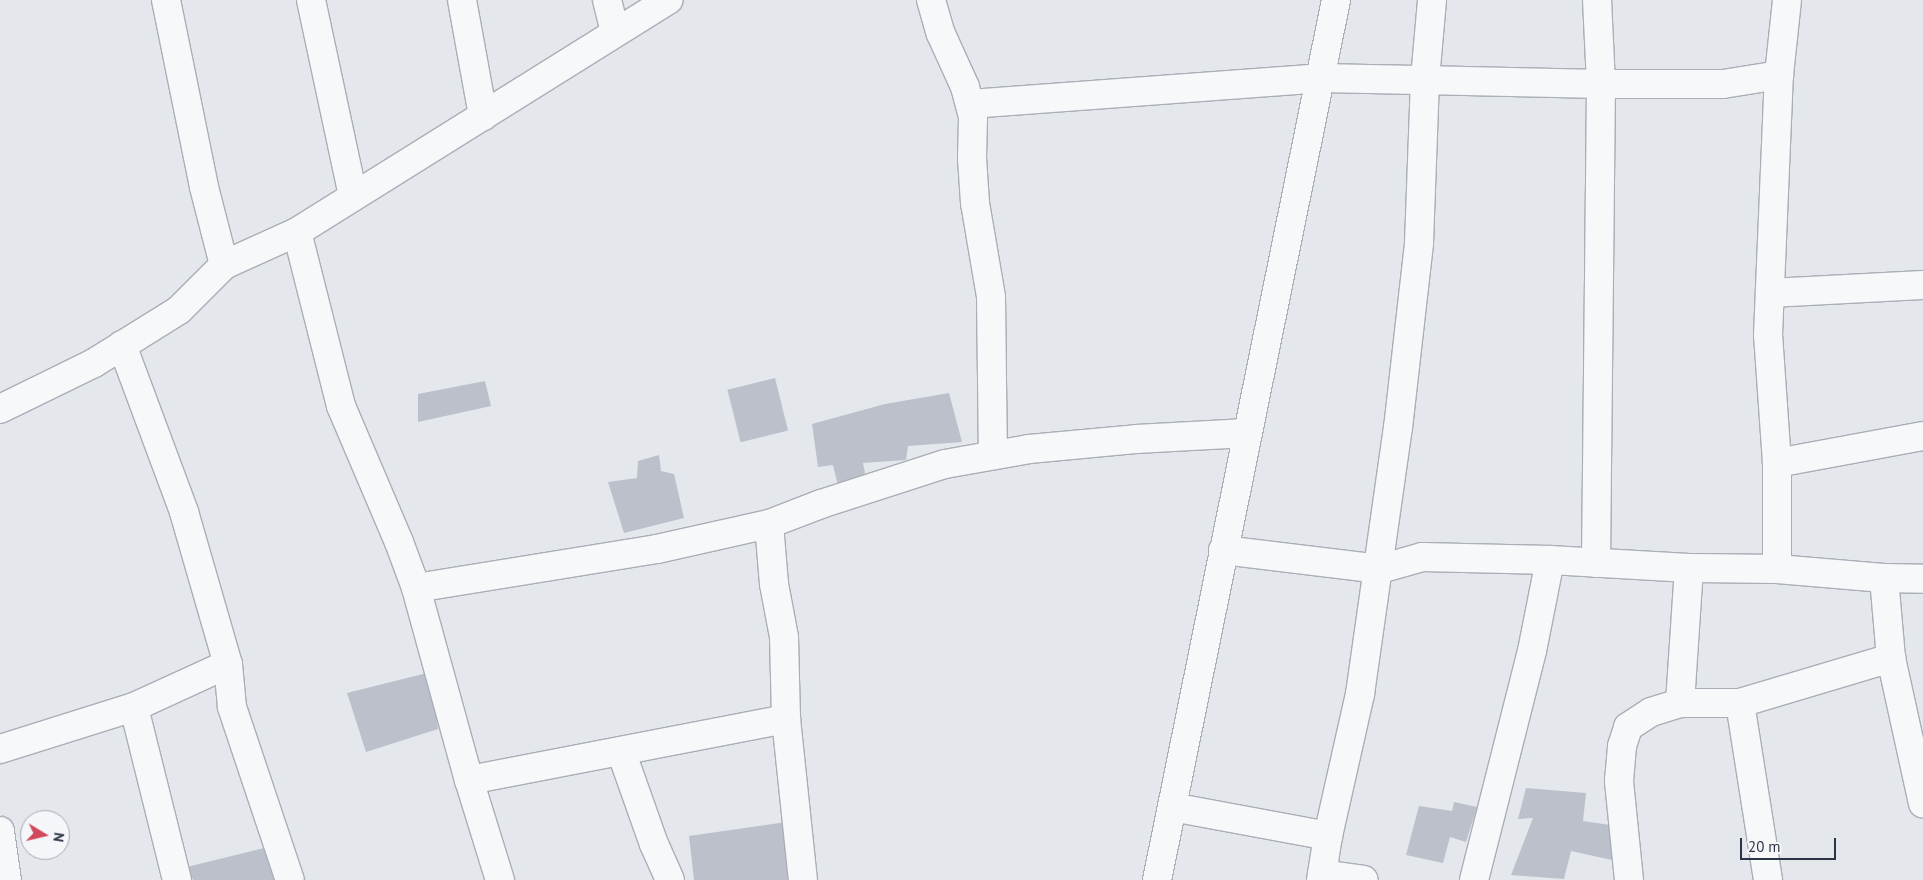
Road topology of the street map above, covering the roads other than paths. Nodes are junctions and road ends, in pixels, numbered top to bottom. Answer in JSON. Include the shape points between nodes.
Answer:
{"nodes":[{"id":1,"x":166,"y":0,"type":"edge"},
{"id":2,"x":311,"y":0,"type":"edge"},
{"id":3,"x":462,"y":0,"type":"edge"},
{"id":4,"x":607,"y":0,"type":"edge"},
{"id":5,"x":668,"y":0,"type":"edge"},
{"id":6,"x":931,"y":0,"type":"edge"},
{"id":7,"x":1336,"y":0,"type":"edge"},
{"id":8,"x":1432,"y":0,"type":"edge"},
{"id":9,"x":1597,"y":0,"type":"edge"},
{"id":10,"x":1787,"y":0,"type":"edge"},
{"id":11,"x":615,"y":32,"type":"junction"},
{"id":12,"x":1779,"y":75,"type":"junction"},
{"id":13,"x":1320,"y":78,"type":"junction"},
{"id":14,"x":1425,"y":79,"type":"junction"},
{"id":15,"x":1601,"y":84,"type":"junction"},
{"id":16,"x":970,"y":104,"type":"junction"},
{"id":17,"x":483,"y":116,"type":"junction"},
{"id":18,"x":353,"y":196,"type":"junction"},
{"id":19,"x":298,"y":232,"type":"junction"},
{"id":20,"x":224,"y":265,"type":"junction"},
{"id":21,"x":1923,"y":285,"type":"edge"},
{"id":22,"x":1770,"y":293,"type":"junction"},
{"id":23,"x":122,"y":345,"type":"junction"},
{"id":24,"x":0,"y":409,"type":"edge"},
{"id":25,"x":1247,"y":433,"type":"junction"},
{"id":26,"x":1923,"y":436,"type":"edge"},
{"id":27,"x":993,"y":455,"type":"junction"},
{"id":28,"x":1777,"y":463,"type":"junction"},
{"id":29,"x":769,"y":524,"type":"junction"},
{"id":30,"x":1223,"y":550,"type":"junction"},
{"id":31,"x":1550,"y":560,"type":"junction"},
{"id":32,"x":1596,"y":563,"type":"junction"},
{"id":33,"x":1689,"y":568,"type":"junction"},
{"id":34,"x":1380,"y":569,"type":"junction"},
{"id":35,"x":1777,"y":569,"type":"junction"},
{"id":36,"x":1884,"y":578,"type":"junction"},
{"id":37,"x":1923,"y":579,"type":"edge"},
{"id":38,"x":416,"y":588,"type":"junction"},
{"id":39,"x":1892,"y":658,"type":"junction"},
{"id":40,"x":228,"y":664,"type":"junction"},
{"id":41,"x":1680,"y":703,"type":"junction"},
{"id":42,"x":1740,"y":703,"type":"junction"},
{"id":43,"x":134,"y":707,"type":"junction"},
{"id":44,"x":786,"y":719,"type":"junction"},
{"id":45,"x":0,"y":748,"type":"edge"},
{"id":46,"x":621,"y":750,"type":"junction"},
{"id":47,"x":1918,"y":752,"type":"edge"},
{"id":48,"x":469,"y":780,"type":"junction"},
{"id":49,"x":1923,"y":804,"type":"edge"},
{"id":50,"x":1172,"y":806,"type":"junction"},
{"id":51,"x":0,"y":831,"type":"edge"},
{"id":52,"x":1328,"y":836,"type":"junction"},
{"id":53,"x":1322,"y":877,"type":"edge"},
{"id":54,"x":7,"y":880,"type":"edge"},
{"id":55,"x":178,"y":880,"type":"edge"},
{"id":56,"x":290,"y":880,"type":"edge"},
{"id":57,"x":500,"y":880,"type":"edge"},
{"id":58,"x":670,"y":880,"type":"edge"},
{"id":59,"x":804,"y":880,"type":"edge"},
{"id":60,"x":1157,"y":880,"type":"edge"},
{"id":61,"x":1364,"y":880,"type":"edge"},
{"id":62,"x":1474,"y":880,"type":"edge"},
{"id":63,"x":1629,"y":880,"type":"edge"},
{"id":64,"x":1768,"y":880,"type":"edge"}],
"edges":[{"from":1,"to":20,"type":"street","via":[[204,187]]},
{"from":2,"to":18,"type":"street"},
{"from":3,"to":17,"type":"street"},
{"from":4,"to":11,"type":"street"},
{"from":5,"to":11,"type":"street"},
{"from":6,"to":16,"type":"street","via":[[941,34]]},
{"from":7,"to":13,"type":"street"},
{"from":8,"to":14,"type":"street"},
{"from":9,"to":15,"type":"street"},
{"from":10,"to":12,"type":"street"},
{"from":11,"to":17,"type":"street"},
{"from":12,"to":15,"type":"street","via":[[1723,84]]},
{"from":12,"to":22,"type":"street"},
{"from":13,"to":14,"type":"street"},
{"from":13,"to":16,"type":"street"},
{"from":13,"to":25,"type":"street"},
{"from":14,"to":15,"type":"street"},
{"from":14,"to":34,"type":"street","via":[[1419,242]]},
{"from":15,"to":32,"type":"street"},
{"from":16,"to":27,"type":"street","via":[[974,116],[975,203],[992,297]]},
{"from":17,"to":18,"type":"street"},
{"from":18,"to":19,"type":"street"},
{"from":19,"to":20,"type":"street"},
{"from":19,"to":38,"type":"street","via":[[341,406]]},
{"from":20,"to":23,"type":"street","via":[[179,310]]},
{"from":21,"to":22,"type":"street"},
{"from":22,"to":28,"type":"street","via":[[1768,335]]},
{"from":23,"to":24,"type":"street","via":[[94,363]]},
{"from":23,"to":40,"type":"street","via":[[184,512]]},
{"from":25,"to":27,"type":"street","via":[[1029,448]]},
{"from":25,"to":30,"type":"street"},
{"from":26,"to":28,"type":"street"},
{"from":27,"to":29,"type":"street","via":[[945,464]]},
{"from":28,"to":35,"type":"street"},
{"from":29,"to":38,"type":"street","via":[[657,549]]},
{"from":29,"to":44,"type":"street","via":[[774,584],[784,637]]},
{"from":30,"to":34,"type":"street"},
{"from":30,"to":50,"type":"street"},
{"from":31,"to":32,"type":"street"},
{"from":31,"to":34,"type":"street","via":[[1422,557]]},
{"from":31,"to":62,"type":"street","via":[[1532,651]]},
{"from":32,"to":33,"type":"street"},
{"from":33,"to":35,"type":"street"},
{"from":33,"to":41,"type":"street"},
{"from":34,"to":52,"type":"street","via":[[1360,694]]},
{"from":35,"to":36,"type":"street"},
{"from":36,"to":37,"type":"street"},
{"from":36,"to":39,"type":"street"},
{"from":38,"to":48,"type":"street"},
{"from":39,"to":42,"type":"street"},
{"from":39,"to":47,"type":"street"},
{"from":40,"to":43,"type":"street"},
{"from":40,"to":56,"type":"street","via":[[232,707]]},
{"from":41,"to":42,"type":"street"},
{"from":41,"to":63,"type":"street","via":[[1651,712],[1628,727],[1622,746],[1619,781]]},
{"from":42,"to":64,"type":"street"},
{"from":43,"to":45,"type":"street"},
{"from":43,"to":55,"type":"street"},
{"from":44,"to":46,"type":"street"},
{"from":44,"to":59,"type":"street"},
{"from":46,"to":48,"type":"street"},
{"from":46,"to":58,"type":"street"},
{"from":47,"to":49,"type":"street"},
{"from":48,"to":57,"type":"street"},
{"from":50,"to":52,"type":"street"},
{"from":50,"to":60,"type":"street"},
{"from":51,"to":54,"type":"street"},
{"from":52,"to":53,"type":"street"},
{"from":53,"to":61,"type":"street"}]}
